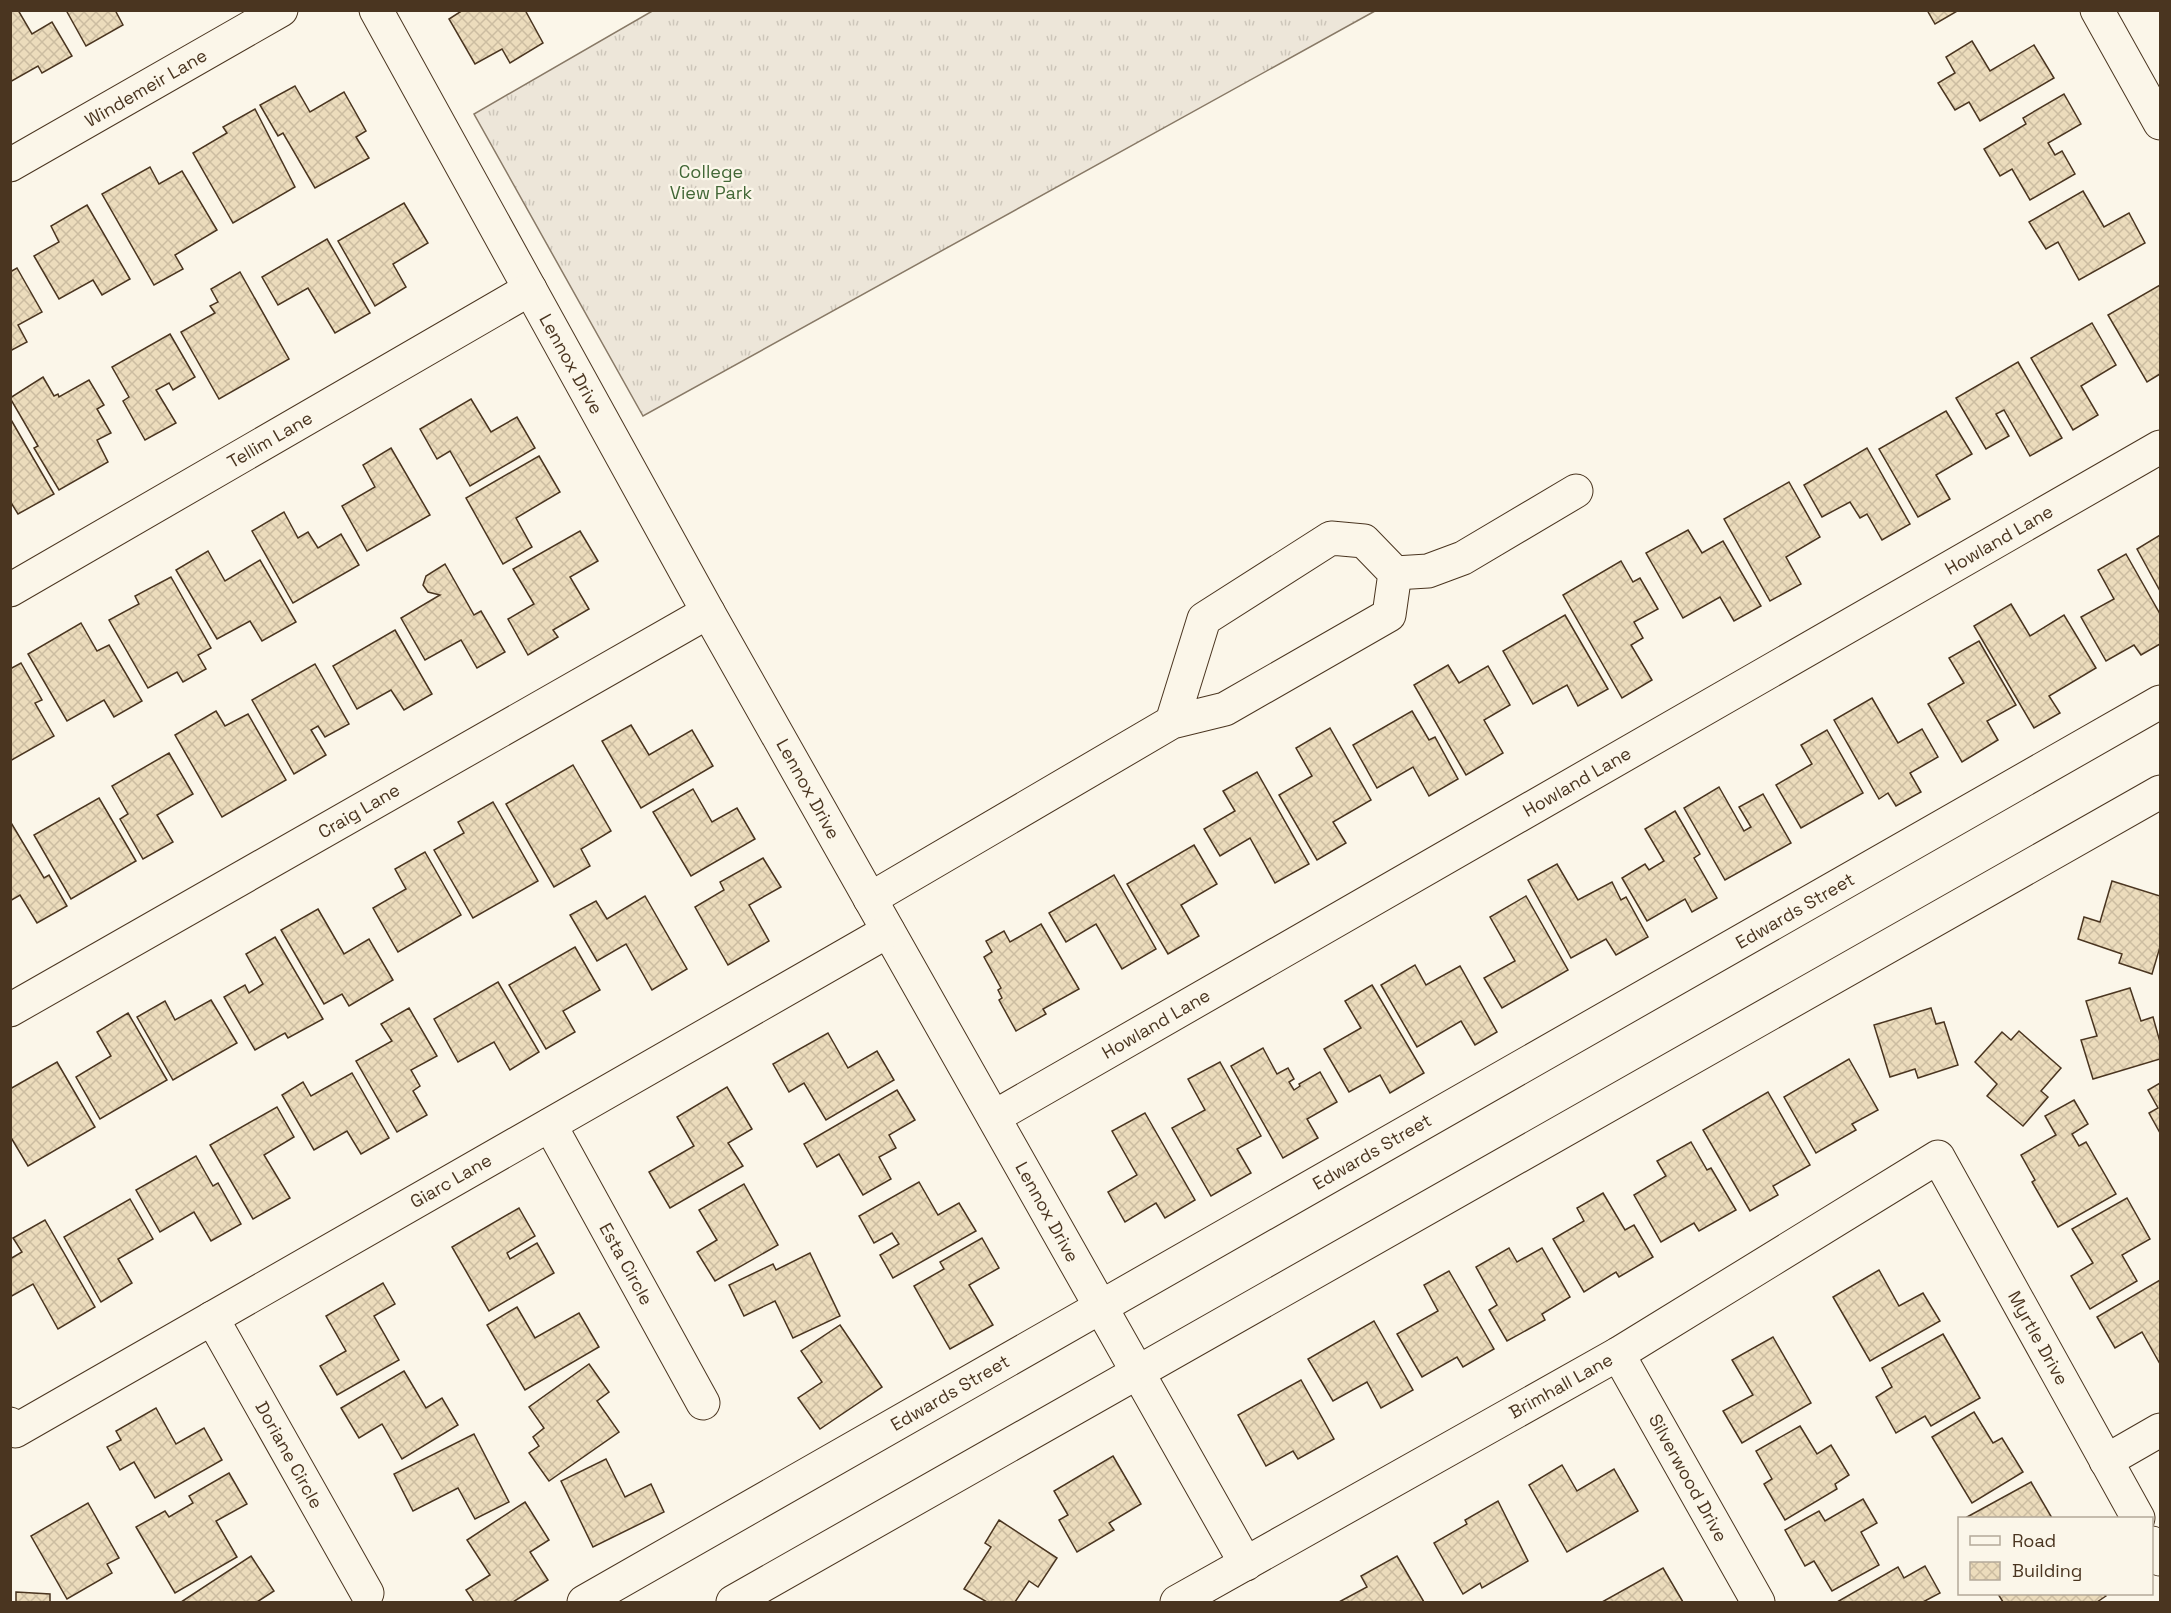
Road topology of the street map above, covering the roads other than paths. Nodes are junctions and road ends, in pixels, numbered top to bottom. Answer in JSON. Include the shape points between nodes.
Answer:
{"nodes":[{"id":1,"x":280,"y":10,"type":"edge"},
{"id":2,"x":376,"y":10,"type":"edge"},
{"id":3,"x":2097,"y":10,"type":"edge"},
{"id":4,"x":2160,"y":123,"type":"edge"},
{"id":5,"x":10,"y":165,"type":"edge"},
{"id":6,"x":530,"y":289,"type":"junction"},
{"id":7,"x":2160,"y":447,"type":"edge"},
{"id":8,"x":1576,"y":491,"type":"dead end"},
{"id":9,"x":1395,"y":573,"type":"junction"},
{"id":10,"x":10,"y":590,"type":"edge"},
{"id":11,"x":708,"y":612,"type":"junction"},
{"id":12,"x":2160,"y":702,"type":"edge"},
{"id":13,"x":1172,"y":722,"type":"junction"},
{"id":14,"x":2160,"y":792,"type":"edge"},
{"id":15,"x":870,"y":899,"type":"junction"},
{"id":16,"x":888,"y":931,"type":"junction"},
{"id":17,"x":10,"y":1010,"type":"edge"},
{"id":18,"x":994,"y":1117,"type":"junction"},
{"id":19,"x":550,"y":1125,"type":"junction"},
{"id":20,"x":1938,"y":1157,"type":"joint"},
{"id":21,"x":1101,"y":1307,"type":"junction"},
{"id":22,"x":212,"y":1318,"type":"junction"},
{"id":23,"x":1618,"y":1354,"type":"junction"},
{"id":24,"x":1140,"y":1374,"type":"junction"},
{"id":25,"x":703,"y":1402,"type":"dead end"},
{"id":26,"x":13,"y":1427,"type":"edge"},
{"id":27,"x":2160,"y":1430,"type":"edge"},
{"id":28,"x":2106,"y":1461,"type":"junction"},
{"id":29,"x":2137,"y":1517,"type":"edge"},
{"id":30,"x":1246,"y":1564,"type":"junction"},
{"id":31,"x":367,"y":1593,"type":"dead end"},
{"id":32,"x":584,"y":1602,"type":"edge"},
{"id":33,"x":733,"y":1602,"type":"edge"},
{"id":34,"x":1177,"y":1602,"type":"edge"},
{"id":35,"x":1758,"y":1602,"type":"edge"}],
"edges":[{"from":1,"to":5,"type":"street","name":"Windemeir Lane"},
{"from":2,"to":6,"type":"street","name":"Lennox Drive"},
{"from":3,"to":4,"type":"street"},
{"from":6,"to":10,"type":"street","name":"Tellim Lane"},
{"from":6,"to":11,"type":"street","name":"Lennox Drive"},
{"from":7,"to":18,"type":"street","name":"Howland Lane"},
{"from":8,"to":9,"type":"street","via":[[1463,558],[1428,571]]},
{"from":9,"to":13,"type":"street","via":[[1389,615],[1225,709]]},
{"from":9,"to":13,"type":"street","via":[[1364,541],[1331,538],[1204,619]]},
{"from":11,"to":15,"type":"street","name":"Lennox Drive"},
{"from":11,"to":17,"type":"street","name":"Craig Lane"},
{"from":12,"to":21,"type":"street","name":"Edwards Street"},
{"from":13,"to":15,"type":"street"},
{"from":14,"to":24,"type":"street"},
{"from":15,"to":16,"type":"street","name":"Lennox Drive"},
{"from":16,"to":18,"type":"street","name":"Lennox Drive"},
{"from":16,"to":19,"type":"street","name":"Giarc Lane"},
{"from":18,"to":21,"type":"street","name":"Lennox Drive"},
{"from":19,"to":22,"type":"street","name":"Giarc Lane"},
{"from":19,"to":25,"type":"street","name":"Esta Circle"},
{"from":20,"to":23,"type":"street","name":"Brimhall Lane"},
{"from":20,"to":28,"type":"street","name":"Myrtle Drive"},
{"from":21,"to":24,"type":"street","name":"Lennox Drive"},
{"from":21,"to":32,"type":"street","name":"Edwards Street"},
{"from":22,"to":26,"type":"street","name":"Giarc Lane"},
{"from":22,"to":31,"type":"street","name":"Doriane Circle"},
{"from":23,"to":30,"type":"street","name":"Brimhall Lane"},
{"from":23,"to":35,"type":"street","name":"Silverwood Drive"},
{"from":24,"to":30,"type":"street","name":"Lennox Drive"},
{"from":24,"to":33,"type":"street"},
{"from":27,"to":28,"type":"street"},
{"from":28,"to":29,"type":"street","name":"Myrtle Drive"},
{"from":30,"to":34,"type":"street","name":"Brimhall Lane"}]}
